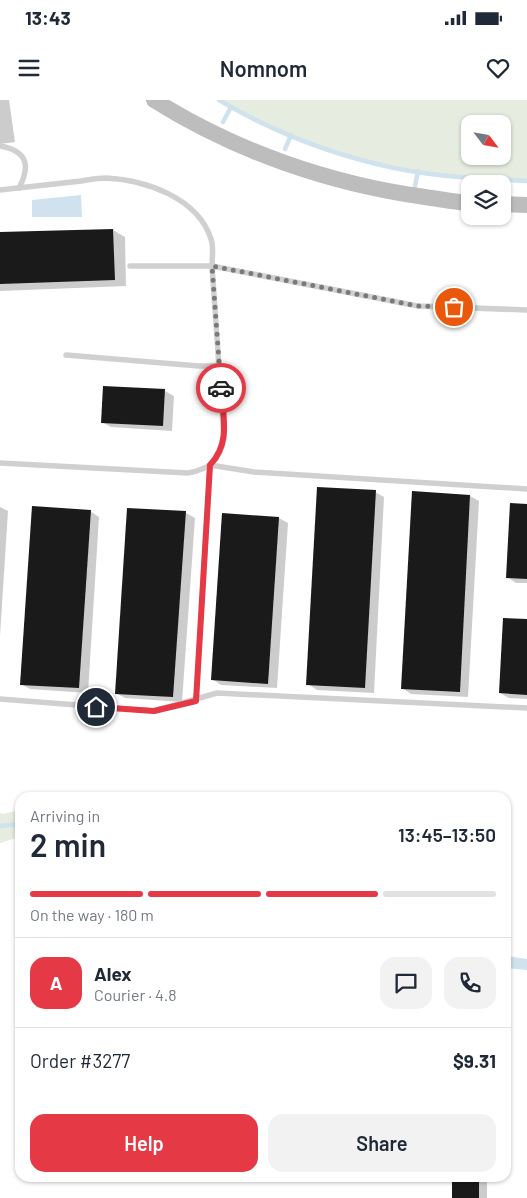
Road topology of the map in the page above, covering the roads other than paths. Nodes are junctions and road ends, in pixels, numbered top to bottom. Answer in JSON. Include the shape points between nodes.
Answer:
{"nodes":[{"id":1,"x":154,"y":100,"type":"edge"},
{"id":2,"x":0,"y":146,"type":"edge"},
{"id":3,"x":19,"y":188,"type":"junction"},
{"id":4,"x":0,"y":190,"type":"edge"},
{"id":5,"x":461,"y":202,"type":"edge"},
{"id":6,"x":511,"y":204,"type":"edge"},
{"id":7,"x":527,"y":205,"type":"edge"},
{"id":8,"x":130,"y":266,"type":"dead end"},
{"id":9,"x":212,"y":266,"type":"junction"},
{"id":10,"x":527,"y":310,"type":"edge"},
{"id":11,"x":66,"y":355,"type":"dead end"},
{"id":12,"x":220,"y":366,"type":"junction"},
{"id":13,"x":0,"y":463,"type":"edge"},
{"id":14,"x":210,"y":465,"type":"junction"},
{"id":15,"x":527,"y":488,"type":"edge"},
{"id":16,"x":0,"y":699,"type":"edge"},
{"id":17,"x":196,"y":701,"type":"junction"},
{"id":18,"x":527,"y":708,"type":"edge"}],
"edges":[{"from":1,"to":5,"type":"main road","via":[[220,136],[341,181],[394,193]]},
{"from":2,"to":3,"type":"lane","via":[[18,152],[24,158],[26,174]]},
{"from":3,"to":4,"type":"lane"},
{"from":3,"to":9,"type":"lane","via":[[104,178],[130,180],[153,188],[195,211],[212,242]]},
{"from":6,"to":7,"type":"main road"},
{"from":8,"to":9,"type":"lane"},
{"from":9,"to":10,"type":"lane","via":[[418,306]]},
{"from":9,"to":12,"type":"lane"},
{"from":11,"to":12,"type":"lane"},
{"from":12,"to":14,"type":"lane","via":[[224,439],[222,450]]},
{"from":13,"to":14,"type":"lane","via":[[188,473]]},
{"from":14,"to":15,"type":"lane","via":[[254,472]]},
{"from":14,"to":17,"type":"lane"},
{"from":16,"to":17,"type":"lane","via":[[154,711]]},
{"from":17,"to":18,"type":"lane","via":[[217,693]]}]}
